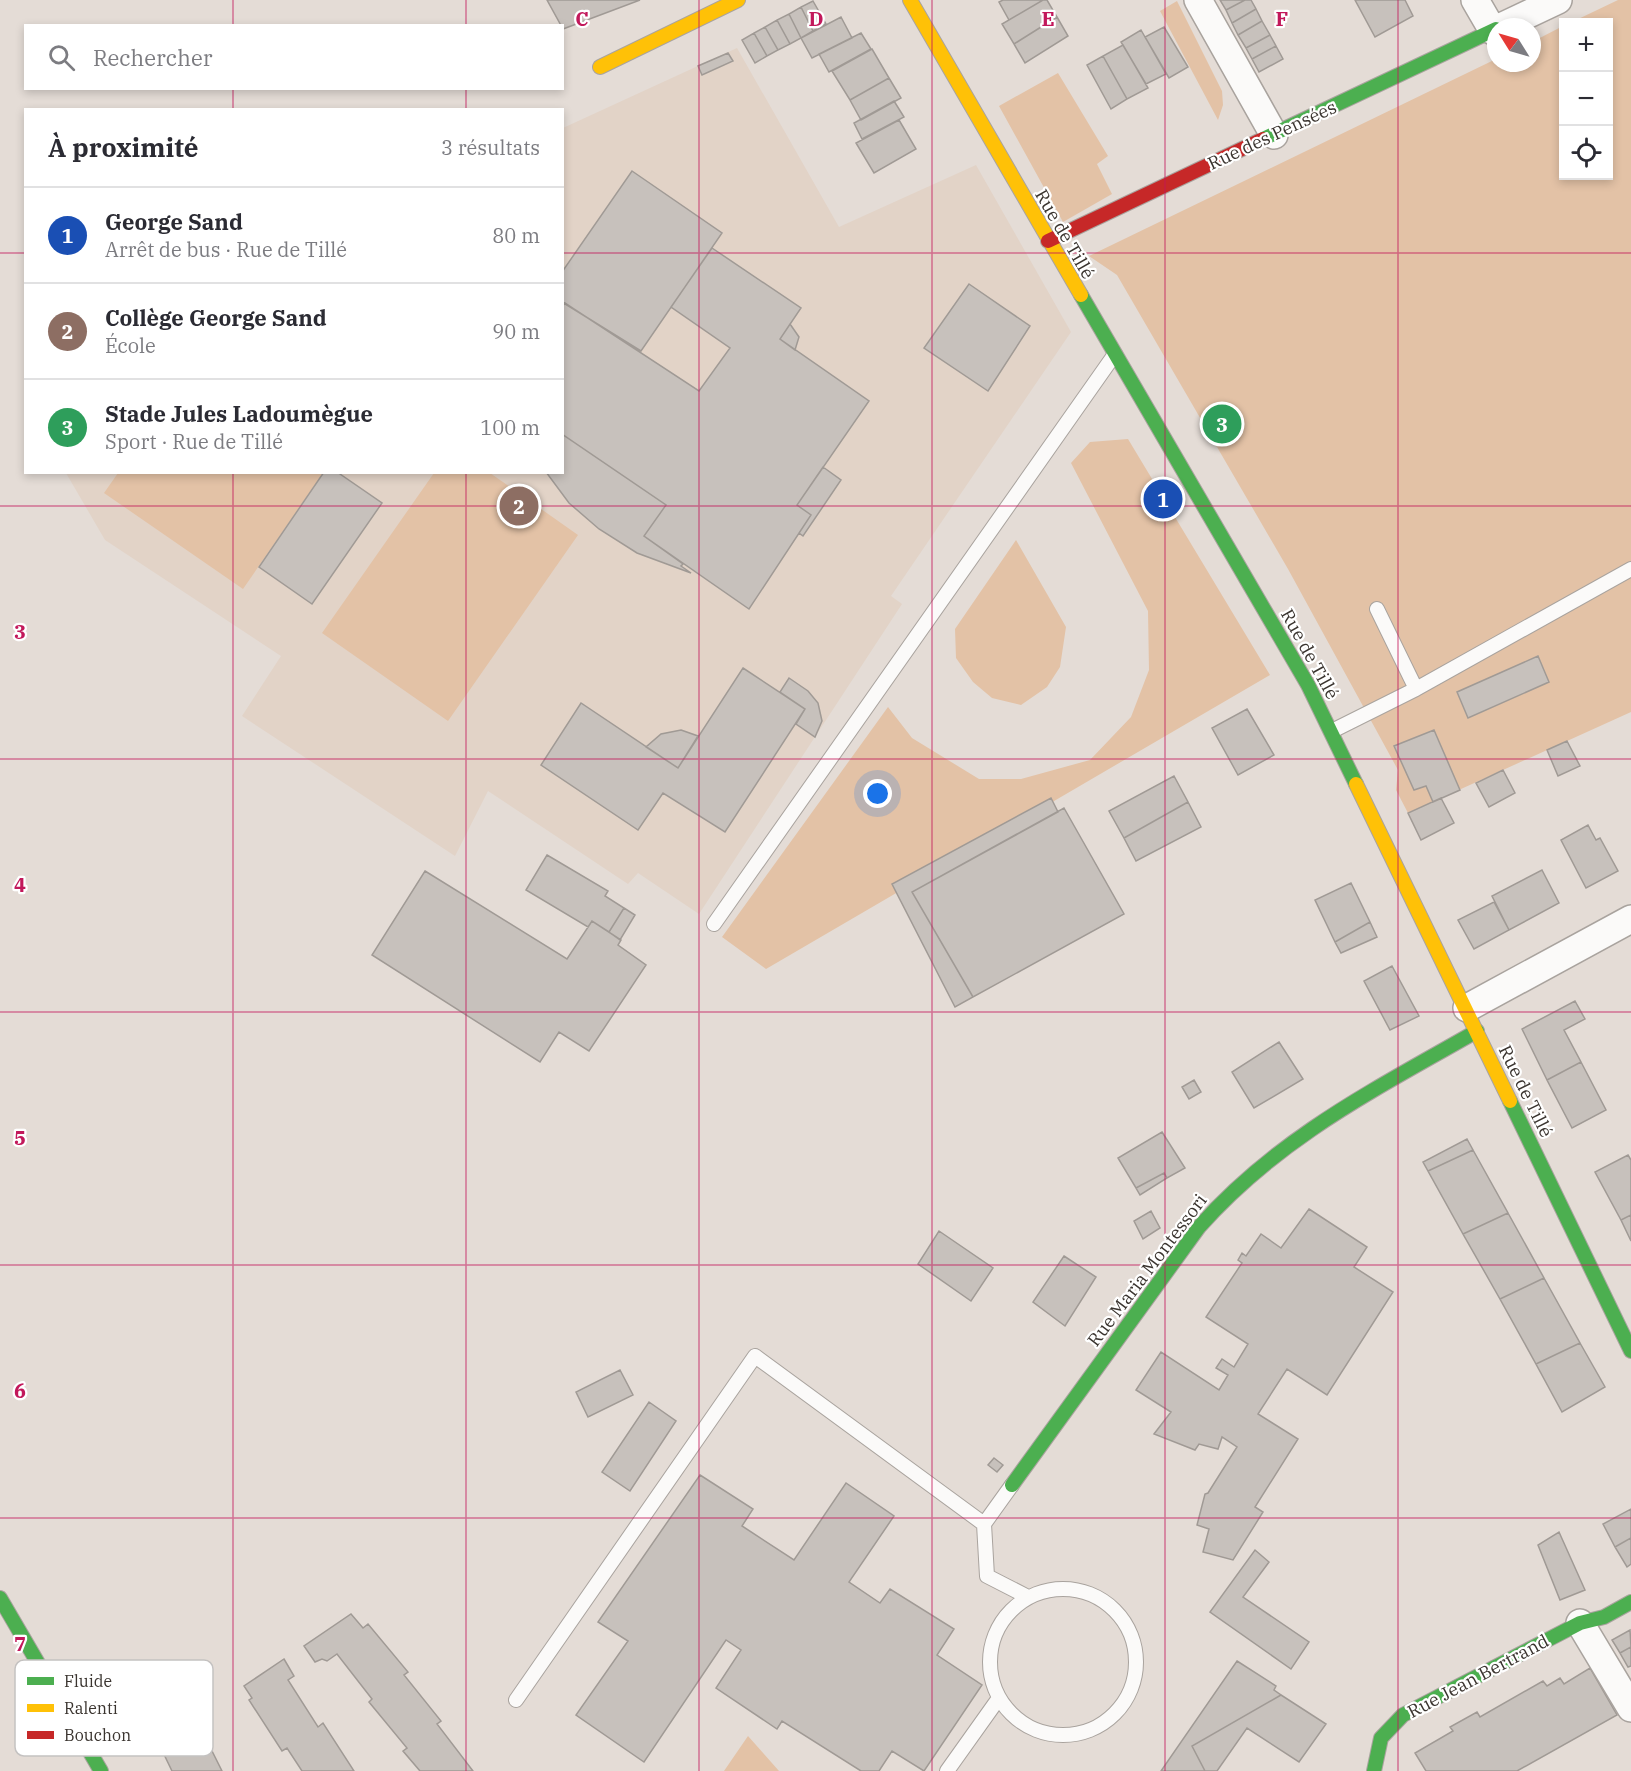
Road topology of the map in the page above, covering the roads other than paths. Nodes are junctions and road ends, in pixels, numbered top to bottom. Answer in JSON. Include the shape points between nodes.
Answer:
{"nodes":[{"id":1,"x":738,"y":0,"type":"edge"},
{"id":2,"x":910,"y":0,"type":"edge"},
{"id":3,"x":1198,"y":0,"type":"edge"},
{"id":4,"x":1475,"y":0,"type":"edge"},
{"id":5,"x":1558,"y":0,"type":"edge"},
{"id":6,"x":1488,"y":18,"type":"edge"},
{"id":7,"x":1520,"y":18,"type":"edge"},
{"id":8,"x":1487,"y":33,"type":"edge"},
{"id":9,"x":600,"y":67,"type":"dead end"},
{"id":10,"x":1274,"y":135,"type":"junction"},
{"id":11,"x":1048,"y":241,"type":"junction"},
{"id":12,"x":1115,"y":354,"type":"junction"},
{"id":13,"x":1631,"y":569,"type":"edge"},
{"id":14,"x":1377,"y":609,"type":"dead end"},
{"id":15,"x":1416,"y":689,"type":"junction"},
{"id":16,"x":1332,"y":731,"type":"junction"},
{"id":17,"x":1631,"y":920,"type":"edge"},
{"id":18,"x":714,"y":924,"type":"dead end"},
{"id":19,"x":1472,"y":1020,"type":"junction"},
{"id":20,"x":1631,"y":1351,"type":"edge"},
{"id":21,"x":1012,"y":1485,"type":"joint"},
{"id":22,"x":984,"y":1524,"type":"junction"},
{"id":23,"x":1028,"y":1597,"type":"junction"},
{"id":24,"x":0,"y":1598,"type":"edge"},
{"id":25,"x":1631,"y":1602,"type":"edge"},
{"id":26,"x":1580,"y":1623,"type":"junction"},
{"id":27,"x":36,"y":1660,"type":"edge"},
{"id":28,"x":999,"y":1698,"type":"junction"},
{"id":29,"x":516,"y":1700,"type":"dead end"},
{"id":30,"x":1631,"y":1708,"type":"edge"},
{"id":31,"x":91,"y":1756,"type":"edge"},
{"id":32,"x":100,"y":1771,"type":"edge"},
{"id":33,"x":947,"y":1771,"type":"edge"},
{"id":34,"x":1374,"y":1771,"type":"edge"}],
"edges":[{"from":1,"to":9,"type":"street"},
{"from":2,"to":11,"type":"street","name":"Rue de Tillé"},
{"from":3,"to":10,"type":"street"},
{"from":4,"to":6,"type":"street"},
{"from":5,"to":7,"type":"street","name":"Rue des Pensées"},
{"from":8,"to":10,"type":"street","name":"Rue des Pensées"},
{"from":10,"to":11,"type":"street","name":"Rue des Pensées"},
{"from":11,"to":12,"type":"street","name":"Rue de Tillé"},
{"from":12,"to":16,"type":"street","name":"Rue de Tillé"},
{"from":12,"to":18,"type":"lane"},
{"from":13,"to":15,"type":"lane"},
{"from":14,"to":15,"type":"lane"},
{"from":15,"to":16,"type":"lane"},
{"from":16,"to":19,"type":"street","name":"Rue de Tillé"},
{"from":17,"to":19,"type":"street"},
{"from":19,"to":20,"type":"street","name":"Rue de Tillé"},
{"from":19,"to":21,"type":"street","name":"Rue Maria Montessori","via":[[1305,1132],[1228,1193],[1198,1227]]},
{"from":21,"to":22,"type":"lane","name":"Rue Maria Montessori"},
{"from":22,"to":23,"type":"lane","via":[[987,1576]]},
{"from":22,"to":29,"type":"lane","via":[[755,1356]]},
{"from":23,"to":28,"type":"lane","via":[[1009,1612],[996,1631],[990,1653],[991,1676]]},
{"from":23,"to":28,"type":"lane","via":[[1051,1589],[1075,1589],[1098,1597],[1118,1613],[1131,1634],[1136,1657],[1134,1682],[1123,1704],[1105,1721],[1059,1735],[1035,1730],[1014,1717]]},
{"from":24,"to":27,"type":"street"},
{"from":25,"to":26,"type":"street","name":"Rue Jean Bertrand","via":[[1604,1617]]},
{"from":26,"to":30,"type":"street"},
{"from":26,"to":34,"type":"street","name":"Rue Jean Bertrand","via":[[1403,1715],[1381,1738]]},
{"from":28,"to":33,"type":"lane"},
{"from":31,"to":32,"type":"street"}]}
